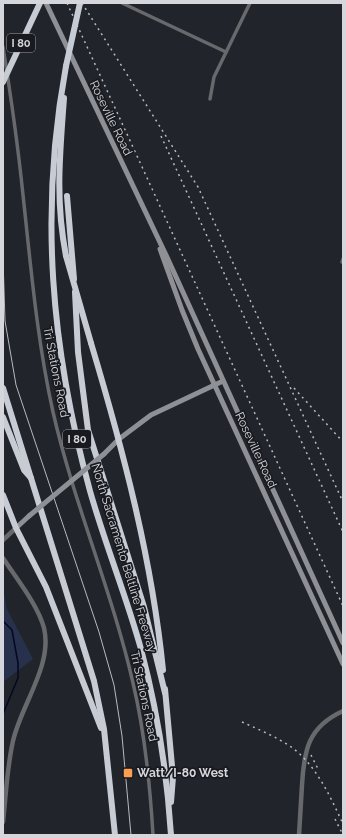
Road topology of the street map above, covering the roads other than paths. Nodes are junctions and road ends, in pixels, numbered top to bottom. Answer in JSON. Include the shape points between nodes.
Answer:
{"nodes":[{"id":1,"x":40,"y":3,"type":"edge"},
{"id":2,"x":46,"y":3,"type":"edge"},
{"id":3,"x":80,"y":3,"type":"edge"},
{"id":4,"x":122,"y":3,"type":"edge"},
{"id":5,"x":250,"y":3,"type":"edge"},
{"id":6,"x":3,"y":47,"type":"edge"},
{"id":7,"x":226,"y":52,"type":"junction"},
{"id":8,"x":66,"y":66,"type":"junction"},
{"id":9,"x":3,"y":82,"type":"edge"},
{"id":10,"x":210,"y":99,"type":"dead end"},
{"id":11,"x":66,"y":196,"type":"dead end"},
{"id":12,"x":158,"y":241,"type":"junction"},
{"id":13,"x":223,"y":381,"type":"junction"},
{"id":14,"x":215,"y":384,"type":"junction"},
{"id":15,"x":3,"y":388,"type":"edge"},
{"id":16,"x":3,"y":417,"type":"edge"},
{"id":17,"x":119,"y":439,"type":"junction"},
{"id":18,"x":33,"y":481,"type":"junction"},
{"id":19,"x":3,"y":495,"type":"edge"},
{"id":20,"x":16,"y":528,"type":"junction"},
{"id":21,"x":3,"y":540,"type":"edge"},
{"id":22,"x":3,"y":558,"type":"edge"},
{"id":23,"x":343,"y":643,"type":"edge"},
{"id":24,"x":343,"y":664,"type":"edge"},
{"id":25,"x":165,"y":693,"type":"junction"},
{"id":26,"x":343,"y":712,"type":"edge"},
{"id":27,"x":105,"y":741,"type":"junction"},
{"id":28,"x":170,"y":817,"type":"junction"},
{"id":29,"x":3,"y":822,"type":"edge"},
{"id":30,"x":115,"y":835,"type":"edge"},
{"id":31,"x":153,"y":835,"type":"edge"},
{"id":32,"x":171,"y":835,"type":"edge"},
{"id":33,"x":299,"y":835,"type":"edge"}],
"edges":[{"from":1,"to":9,"type":"highway","number":"I 80","bridge":true},
{"from":2,"to":12,"type":"main road","name":"Roseville Road"},
{"from":3,"to":8,"type":"highway","name":"North Sacramento Beltline Freeway","number":"I 80","bridge":true},
{"from":4,"to":7,"type":"street"},
{"from":5,"to":7,"type":"street"},
{"from":6,"to":31,"type":"street","name":"Tri Stations Road","via":[[15,120],[28,252],[44,367],[53,412],[72,480],[133,683],[150,788]]},
{"from":7,"to":10,"type":"street","via":[[214,77]]},
{"from":8,"to":17,"type":"highway","bridge":true,"via":[[58,201],[67,260]]},
{"from":8,"to":28,"type":"highway","name":"North Sacramento Beltline Freeway","number":"I 80","via":[[53,149],[51,233],[57,324],[71,414],[90,492],[142,656],[159,736]]},
{"from":11,"to":25,"type":"highway","via":[[73,260],[78,352],[88,430],[144,607]]},
{"from":12,"to":13,"type":"main road","name":"Roseville Road"},
{"from":12,"to":14,"type":"main road","name":"Roseville Road","via":[[182,312]]},
{"from":13,"to":14,"type":"main road"},
{"from":13,"to":23,"type":"main road","name":"Roseville Road"},
{"from":14,"to":17,"type":"main road","via":[[151,415]]},
{"from":14,"to":24,"type":"main road","name":"Roseville Road"},
{"from":15,"to":18,"type":"highway"},
{"from":16,"to":18,"type":"highway","via":[[24,470]]},
{"from":17,"to":20,"type":"main road","bridge":true},
{"from":17,"to":25,"type":"highway","via":[[148,570]]},
{"from":18,"to":27,"type":"highway","via":[[94,681]]},
{"from":19,"to":20,"type":"highway"},
{"from":20,"to":21,"type":"street"},
{"from":20,"to":27,"type":"highway","via":[[46,587]]},
{"from":22,"to":29,"type":"street","via":[[38,614],[46,641],[42,666],[19,720],[13,742]]},
{"from":25,"to":28,"type":"highway","via":[[172,777]]},
{"from":26,"to":33,"type":"street","via":[[320,726],[307,746],[303,766]]},
{"from":27,"to":30,"type":"highway"},
{"from":28,"to":32,"type":"highway","name":"North Sacramento Beltline Freeway","number":"I 80"}]}
